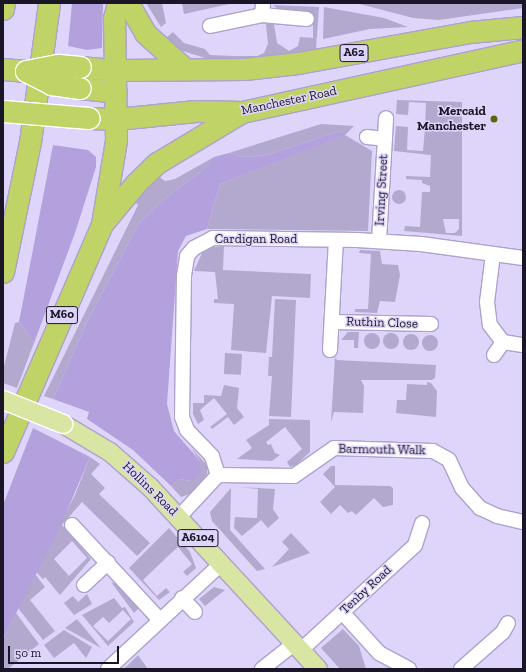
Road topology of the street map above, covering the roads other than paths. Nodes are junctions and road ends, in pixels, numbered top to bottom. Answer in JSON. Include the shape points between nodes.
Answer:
{"nodes":[{"id":1,"x":4,"y":3,"type":"edge"},
{"id":2,"x":49,"y":3,"type":"edge"},
{"id":3,"x":3,"y":9,"type":"edge"},
{"id":4,"x":123,"y":9,"type":"edge"},
{"id":5,"x":263,"y":9,"type":"edge"},
{"id":6,"x":306,"y":19,"type":"dead end"},
{"id":7,"x":210,"y":26,"type":"dead end"},
{"id":8,"x":523,"y":27,"type":"edge"},
{"id":9,"x":523,"y":50,"type":"edge"},
{"id":10,"x":185,"y":68,"type":"junction"},
{"id":11,"x":3,"y":69,"type":"edge"},
{"id":12,"x":116,"y":70,"type":"junction"},
{"id":13,"x":26,"y":71,"type":"junction"},
{"id":14,"x":116,"y":92,"type":"junction"},
{"id":15,"x":3,"y":111,"type":"edge"},
{"id":16,"x":242,"y":112,"type":"junction"},
{"id":17,"x":386,"y":118,"type":"dead end"},
{"id":18,"x":117,"y":119,"type":"junction"},
{"id":19,"x":367,"y":138,"type":"dead end"},
{"id":20,"x":385,"y":139,"type":"junction"},
{"id":21,"x":102,"y":224,"type":"junction"},
{"id":22,"x":336,"y":240,"type":"junction"},
{"id":23,"x":379,"y":241,"type":"junction"},
{"id":24,"x":493,"y":254,"type":"junction"},
{"id":25,"x":523,"y":258,"type":"edge"},
{"id":26,"x":3,"y":272,"type":"edge"},
{"id":27,"x":332,"y":322,"type":"junction"},
{"id":28,"x":431,"y":324,"type":"dead end"},
{"id":29,"x":503,"y":342,"type":"junction"},
{"id":30,"x":523,"y":345,"type":"edge"},
{"id":31,"x":330,"y":350,"type":"dead end"},
{"id":32,"x":494,"y":355,"type":"dead end"},
{"id":33,"x":3,"y":400,"type":"edge"},
{"id":34,"x":3,"y":452,"type":"edge"},
{"id":35,"x":218,"y":475,"type":"junction"},
{"id":36,"x":179,"y":517,"type":"junction"},
{"id":37,"x":523,"y":522,"type":"edge"},
{"id":38,"x":422,"y":523,"type":"dead end"},
{"id":39,"x":72,"y":525,"type":"dead end"},
{"id":40,"x":108,"y":563,"type":"junction"},
{"id":41,"x":221,"y":564,"type":"junction"},
{"id":42,"x":84,"y":585,"type":"dead end"},
{"id":43,"x":182,"y":598,"type":"junction"},
{"id":44,"x":194,"y":612,"type":"dead end"},
{"id":45,"x":342,"y":612,"type":"junction"},
{"id":46,"x":159,"y":619,"type":"junction"},
{"id":47,"x":508,"y":623,"type":"dead end"},
{"id":48,"x":298,"y":646,"type":"junction"},
{"id":49,"x":108,"y":669,"type":"edge"},
{"id":50,"x":262,"y":669,"type":"edge"},
{"id":51,"x":318,"y":669,"type":"edge"},
{"id":52,"x":409,"y":669,"type":"edge"},
{"id":53,"x":460,"y":669,"type":"edge"}],
"edges":[{"from":1,"to":3,"type":"highway"},
{"from":2,"to":26,"type":"highway","via":[[30,142]]},
{"from":4,"to":10,"type":"highway","via":[[152,42]]},
{"from":4,"to":12,"type":"highway"},
{"from":5,"to":6,"type":"street"},
{"from":5,"to":7,"type":"street"},
{"from":8,"to":10,"type":"highway","number":"A62","via":[[470,32],[298,64],[245,69]]},
{"from":9,"to":16,"type":"highway","name":"Manchester Road"},
{"from":10,"to":12,"type":"highway","number":"A62"},
{"from":11,"to":13,"type":"highway","number":"A62"},
{"from":12,"to":13,"type":"highway","number":"A62","bridge":true,"via":[[58,65]]},
{"from":12,"to":14,"type":"highway"},
{"from":13,"to":14,"type":"highway","number":"A62","bridge":true,"via":[[51,84]]},
{"from":14,"to":18,"type":"highway"},
{"from":15,"to":18,"type":"highway","name":"Manchester Road","bridge":true},
{"from":16,"to":18,"type":"highway","name":"Manchester Road","via":[[196,111]]},
{"from":16,"to":21,"type":"highway","number":"M60","via":[[162,160],[136,183]]},
{"from":17,"to":20,"type":"street","name":"Irving Street"},
{"from":18,"to":21,"type":"highway","number":"M60"},
{"from":19,"to":20,"type":"street","name":"Irving Street"},
{"from":20,"to":23,"type":"street","name":"Irving Street"},
{"from":21,"to":34,"type":"highway","number":"M60"},
{"from":22,"to":23,"type":"street","name":"Cardigan Road"},
{"from":22,"to":27,"type":"street","name":"Ruthin Close"},
{"from":22,"to":35,"type":"street","name":"Cardigan Road","via":[[213,238],[199,244],[187,256],[182,417],[187,430],[212,456]]},
{"from":23,"to":24,"type":"street","name":"Cardigan Road"},
{"from":24,"to":25,"type":"street","name":"Cardigan Road"},
{"from":24,"to":29,"type":"street","via":[[488,316],[495,334]]},
{"from":27,"to":28,"type":"street","name":"Ruthin Close"},
{"from":27,"to":31,"type":"street","name":"Ruthin Close"},
{"from":29,"to":30,"type":"street"},
{"from":29,"to":32,"type":"street"},
{"from":33,"to":36,"type":"main road","name":"Hollins Road","number":"A6104","bridge":true,"via":[[62,424],[110,452]]},
{"from":35,"to":36,"type":"street"},
{"from":35,"to":37,"type":"street","name":"Barmouth Walk","via":[[294,476],[334,448],[433,451],[449,460],[462,488],[480,508],[497,516]]},
{"from":36,"to":41,"type":"main road","name":"Hollins Road","number":"A6104"},
{"from":38,"to":45,"type":"street","name":"Tenby Road","via":[[415,545]]},
{"from":39,"to":40,"type":"street"},
{"from":40,"to":42,"type":"street"},
{"from":40,"to":46,"type":"street"},
{"from":41,"to":43,"type":"street"},
{"from":41,"to":48,"type":"main road","name":"Hollins Road","number":"A6104"},
{"from":43,"to":44,"type":"street"},
{"from":43,"to":46,"type":"street"},
{"from":45,"to":48,"type":"street","name":"Tenby Road"},
{"from":45,"to":52,"type":"street","via":[[379,653]]},
{"from":46,"to":49,"type":"street"},
{"from":47,"to":53,"type":"street","via":[[503,632]]},
{"from":48,"to":50,"type":"street","name":"Tenby Road"},
{"from":48,"to":51,"type":"main road","name":"Hollins Road","number":"A6104"}]}
